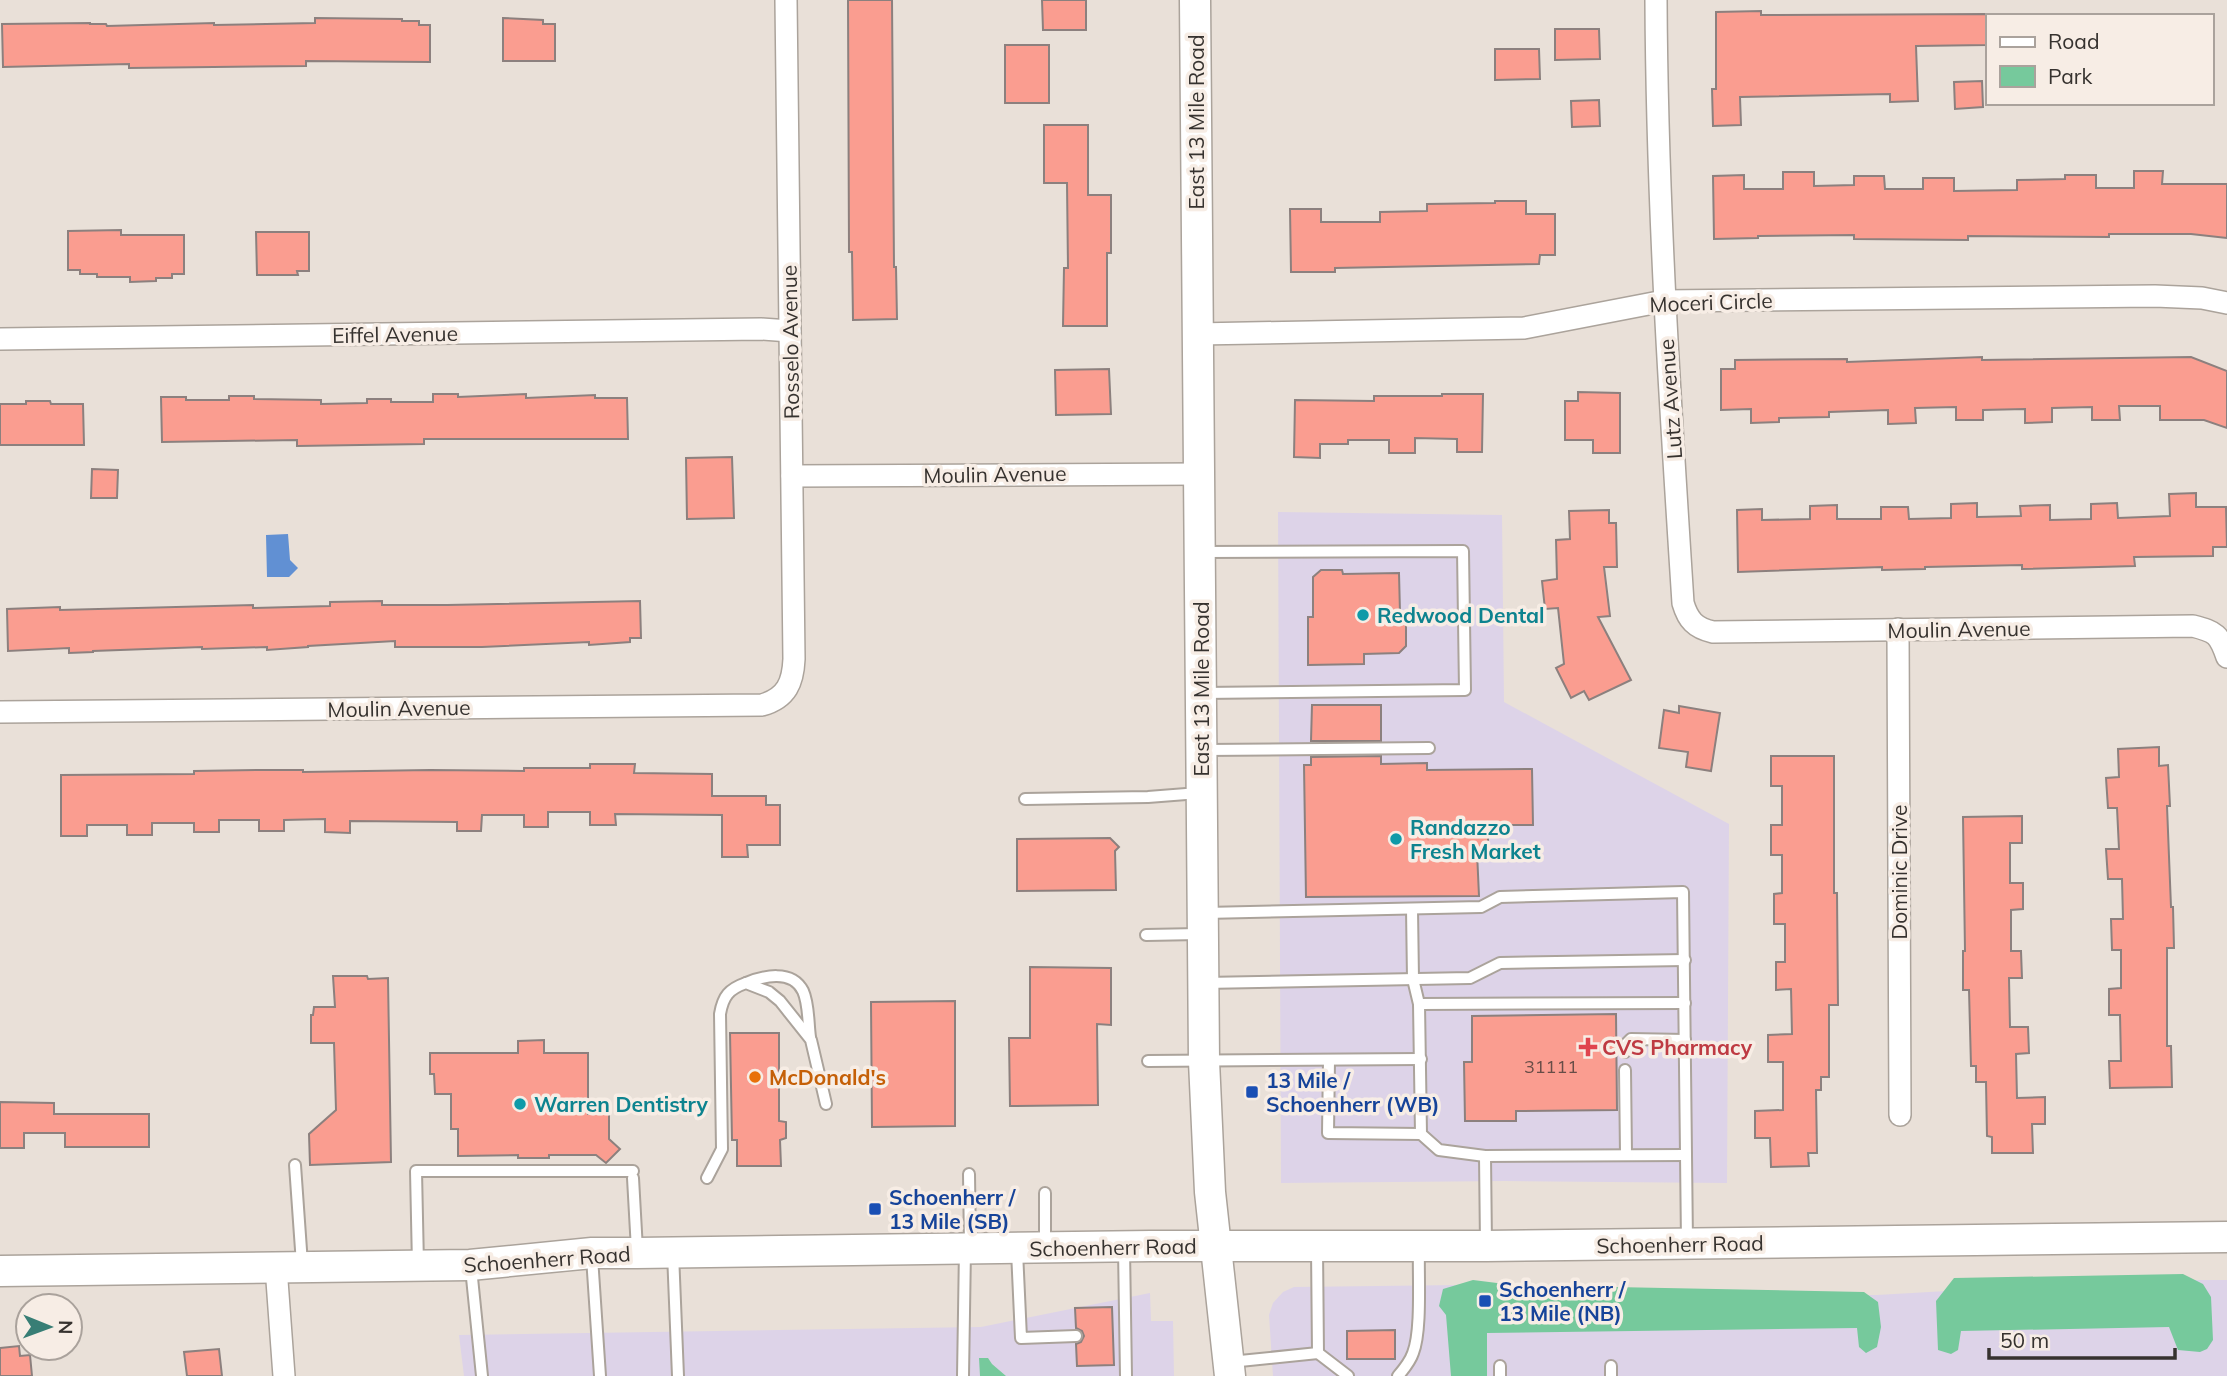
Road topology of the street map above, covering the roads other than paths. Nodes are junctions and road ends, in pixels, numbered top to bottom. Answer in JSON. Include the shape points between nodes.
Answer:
{"nodes":[{"id":1,"x":786,"y":0,"type":"edge"},
{"id":2,"x":1195,"y":0,"type":"edge"},
{"id":3,"x":1656,"y":0,"type":"edge"},
{"id":4,"x":1664,"y":301,"type":"junction"},
{"id":5,"x":2227,"y":303,"type":"edge"},
{"id":6,"x":790,"y":331,"type":"junction"},
{"id":7,"x":1197,"y":334,"type":"junction"},
{"id":8,"x":0,"y":339,"type":"edge"},
{"id":9,"x":1199,"y":474,"type":"junction"},
{"id":10,"x":792,"y":476,"type":"junction"},
{"id":11,"x":1199,"y":552,"type":"junction"},
{"id":12,"x":1695,"y":625,"type":"joint"},
{"id":13,"x":1898,"y":629,"type":"junction"},
{"id":14,"x":2224,"y":648,"type":"edge"},
{"id":15,"x":790,"y":684,"type":"joint"},
{"id":16,"x":1201,"y":693,"type":"junction"},
{"id":17,"x":0,"y":712,"type":"edge"},
{"id":18,"x":1429,"y":748,"type":"dead end"},
{"id":19,"x":1201,"y":750,"type":"junction"},
{"id":20,"x":1201,"y":793,"type":"junction"},
{"id":21,"x":1025,"y":799,"type":"dead end"},
{"id":22,"x":1412,"y":909,"type":"junction"},
{"id":23,"x":1202,"y":924,"type":"junction"},
{"id":24,"x":1146,"y":935,"type":"dead end"},
{"id":25,"x":1685,"y":960,"type":"junction"},
{"id":26,"x":1413,"y":979,"type":"junction"},
{"id":27,"x":746,"y":983,"type":"junction"},
{"id":28,"x":1203,"y":983,"type":"junction"},
{"id":29,"x":1685,"y":1003,"type":"junction"},
{"id":30,"x":1419,"y":1004,"type":"junction"},
{"id":31,"x":811,"y":1040,"type":"junction"},
{"id":32,"x":1685,"y":1040,"type":"junction"},
{"id":33,"x":1625,"y":1052,"type":"dead end"},
{"id":34,"x":1421,"y":1059,"type":"junction"},
{"id":35,"x":1329,"y":1060,"type":"junction"},
{"id":36,"x":1148,"y":1061,"type":"dead end"},
{"id":37,"x":1204,"y":1061,"type":"junction"},
{"id":38,"x":1625,"y":1070,"type":"dead end"},
{"id":39,"x":826,"y":1104,"type":"dead end"},
{"id":40,"x":1900,"y":1115,"type":"dead end"},
{"id":41,"x":1420,"y":1133,"type":"junction"},
{"id":42,"x":1626,"y":1155,"type":"junction"},
{"id":43,"x":1686,"y":1155,"type":"junction"},
{"id":44,"x":1485,"y":1156,"type":"junction"},
{"id":45,"x":295,"y":1165,"type":"dead end"},
{"id":46,"x":969,"y":1174,"type":"dead end"},
{"id":47,"x":707,"y":1178,"type":"dead end"},
{"id":48,"x":1045,"y":1193,"type":"dead end"},
{"id":49,"x":2227,"y":1237,"type":"edge"},
{"id":50,"x":1687,"y":1244,"type":"junction"},
{"id":51,"x":1216,"y":1245,"type":"junction"},
{"id":52,"x":1124,"y":1246,"type":"junction"},
{"id":53,"x":1317,"y":1246,"type":"junction"},
{"id":54,"x":1419,"y":1246,"type":"junction"},
{"id":55,"x":1486,"y":1246,"type":"junction"},
{"id":56,"x":968,"y":1248,"type":"junction"},
{"id":57,"x":1031,"y":1248,"type":"junction"},
{"id":58,"x":673,"y":1252,"type":"junction"},
{"id":59,"x":637,"y":1253,"type":"junction"},
{"id":60,"x":592,"y":1254,"type":"junction"},
{"id":61,"x":418,"y":1265,"type":"junction"},
{"id":62,"x":470,"y":1265,"type":"junction"},
{"id":63,"x":289,"y":1267,"type":"junction"},
{"id":64,"x":0,"y":1271,"type":"edge"},
{"id":65,"x":1076,"y":1336,"type":"dead end"},
{"id":66,"x":1318,"y":1353,"type":"junction"},
{"id":67,"x":1230,"y":1369,"type":"edge"},
{"id":68,"x":284,"y":1376,"type":"edge"},
{"id":69,"x":482,"y":1376,"type":"edge"},
{"id":70,"x":600,"y":1376,"type":"edge"},
{"id":71,"x":678,"y":1376,"type":"edge"},
{"id":72,"x":963,"y":1376,"type":"edge"},
{"id":73,"x":1126,"y":1376,"type":"edge"},
{"id":74,"x":1348,"y":1376,"type":"edge"},
{"id":75,"x":1398,"y":1376,"type":"edge"}],
"edges":[{"from":1,"to":6,"type":"street","name":"Rosselo Avenue"},
{"from":2,"to":7,"type":"main road","name":"East 13 Mile Road"},
{"from":3,"to":4,"type":"street","name":"Lutz Avenue"},
{"from":4,"to":5,"type":"street","name":"Moceri Circle","via":[[2167,296]]},
{"from":4,"to":7,"type":"street","name":"Moceri Circle","via":[[1524,328]]},
{"from":4,"to":12,"type":"street","name":"Lutz Avenue","via":[[1683,603]]},
{"from":6,"to":8,"type":"street","name":"Eiffel Avenue"},
{"from":6,"to":10,"type":"street","name":"Rosselo Avenue"},
{"from":7,"to":9,"type":"main road","name":"East 13 Mile Road"},
{"from":9,"to":10,"type":"street","name":"Moulin Avenue"},
{"from":9,"to":11,"type":"main road","name":"East 13 Mile Road"},
{"from":10,"to":15,"type":"street","name":"Rosselo Avenue","via":[[794,659]]},
{"from":11,"to":16,"type":"main road","name":"East 13 Mile Road"},
{"from":11,"to":16,"type":"lane","via":[[1463,551],[1465,690]]},
{"from":12,"to":13,"type":"street","name":"Moulin Avenue","via":[[1713,632]]},
{"from":13,"to":14,"type":"street","name":"Moulin Avenue","via":[[2193,626],[2209,630]]},
{"from":13,"to":40,"type":"street","name":"Dominic Drive"},
{"from":15,"to":17,"type":"street","name":"Moulin Avenue","via":[[778,698],[762,705]]},
{"from":16,"to":19,"type":"main road","name":"East 13 Mile Road"},
{"from":18,"to":19,"type":"lane"},
{"from":19,"to":20,"type":"main road","name":"East 13 Mile Road"},
{"from":20,"to":21,"type":"lane"},
{"from":20,"to":23,"type":"main road","name":"East 13 Mile Road"},
{"from":22,"to":23,"type":"lane"},
{"from":22,"to":25,"type":"lane","via":[[1481,907],[1500,897],[1683,892]]},
{"from":22,"to":26,"type":"lane"},
{"from":23,"to":24,"type":"lane"},
{"from":23,"to":28,"type":"main road","name":"East 13 Mile Road"},
{"from":25,"to":26,"type":"lane","via":[[1500,963],[1470,978]]},
{"from":25,"to":29,"type":"lane"},
{"from":26,"to":28,"type":"lane"},
{"from":26,"to":30,"type":"lane"},
{"from":27,"to":31,"type":"lane","via":[[780,1001]]},
{"from":27,"to":31,"type":"lane","via":[[771,975],[795,981],[803,991]]},
{"from":27,"to":47,"type":"lane","via":[[732,988],[722,1005],[722,1149]]},
{"from":28,"to":37,"type":"main road","name":"East 13 Mile Road"},
{"from":29,"to":30,"type":"lane"},
{"from":29,"to":32,"type":"lane"},
{"from":30,"to":34,"type":"lane"},
{"from":31,"to":39,"type":"lane"},
{"from":32,"to":33,"type":"lane","via":[[1631,1040]]},
{"from":32,"to":43,"type":"lane"},
{"from":34,"to":35,"type":"lane"},
{"from":34,"to":41,"type":"lane"},
{"from":35,"to":37,"type":"lane"},
{"from":35,"to":41,"type":"lane","via":[[1328,1133]]},
{"from":36,"to":37,"type":"lane"},
{"from":37,"to":51,"type":"main road","name":"East 13 Mile Road"},
{"from":38,"to":42,"type":"lane"},
{"from":41,"to":44,"type":"lane","via":[[1439,1150]]},
{"from":42,"to":43,"type":"lane"},
{"from":42,"to":44,"type":"lane"},
{"from":43,"to":50,"type":"lane"},
{"from":44,"to":55,"type":"lane"},
{"from":45,"to":63,"type":"lane"},
{"from":46,"to":56,"type":"lane"},
{"from":48,"to":57,"type":"lane"},
{"from":49,"to":50,"type":"main road","name":"Schoenherr Road"},
{"from":50,"to":55,"type":"main road","name":"Schoenherr Road"},
{"from":51,"to":52,"type":"main road","name":"Schoenherr Road"},
{"from":51,"to":53,"type":"main road","name":"Schoenherr Road"},
{"from":51,"to":67,"type":"main road","name":"East 13 Mile Road"},
{"from":52,"to":57,"type":"main road","name":"Schoenherr Road"},
{"from":52,"to":73,"type":"lane","via":[[1119,1335]]},
{"from":53,"to":54,"type":"main road","name":"Schoenherr Road"},
{"from":53,"to":66,"type":"lane"},
{"from":54,"to":55,"type":"main road","name":"Schoenherr Road"},
{"from":54,"to":75,"type":"lane","via":[[1417,1337],[1408,1365]]},
{"from":56,"to":57,"type":"main road","name":"Schoenherr Road"},
{"from":56,"to":58,"type":"main road","name":"Schoenherr Road"},
{"from":56,"to":72,"type":"lane"},
{"from":57,"to":65,"type":"lane","via":[[1021,1338]]},
{"from":58,"to":59,"type":"main road","name":"Schoenherr Road"},
{"from":58,"to":71,"type":"lane"},
{"from":59,"to":60,"type":"main road","name":"Schoenherr Road"},
{"from":59,"to":61,"type":"lane","via":[[633,1175],[416,1171]]},
{"from":60,"to":62,"type":"main road","name":"Schoenherr Road"},
{"from":60,"to":70,"type":"lane"},
{"from":61,"to":62,"type":"main road","name":"Schoenherr Road"},
{"from":61,"to":63,"type":"main road","name":"Schoenherr Road"},
{"from":62,"to":69,"type":"lane"},
{"from":63,"to":64,"type":"main road","name":"Schoenherr Road"},
{"from":63,"to":68,"type":"street"},
{"from":66,"to":67,"type":"lane"},
{"from":66,"to":74,"type":"lane"}]}
